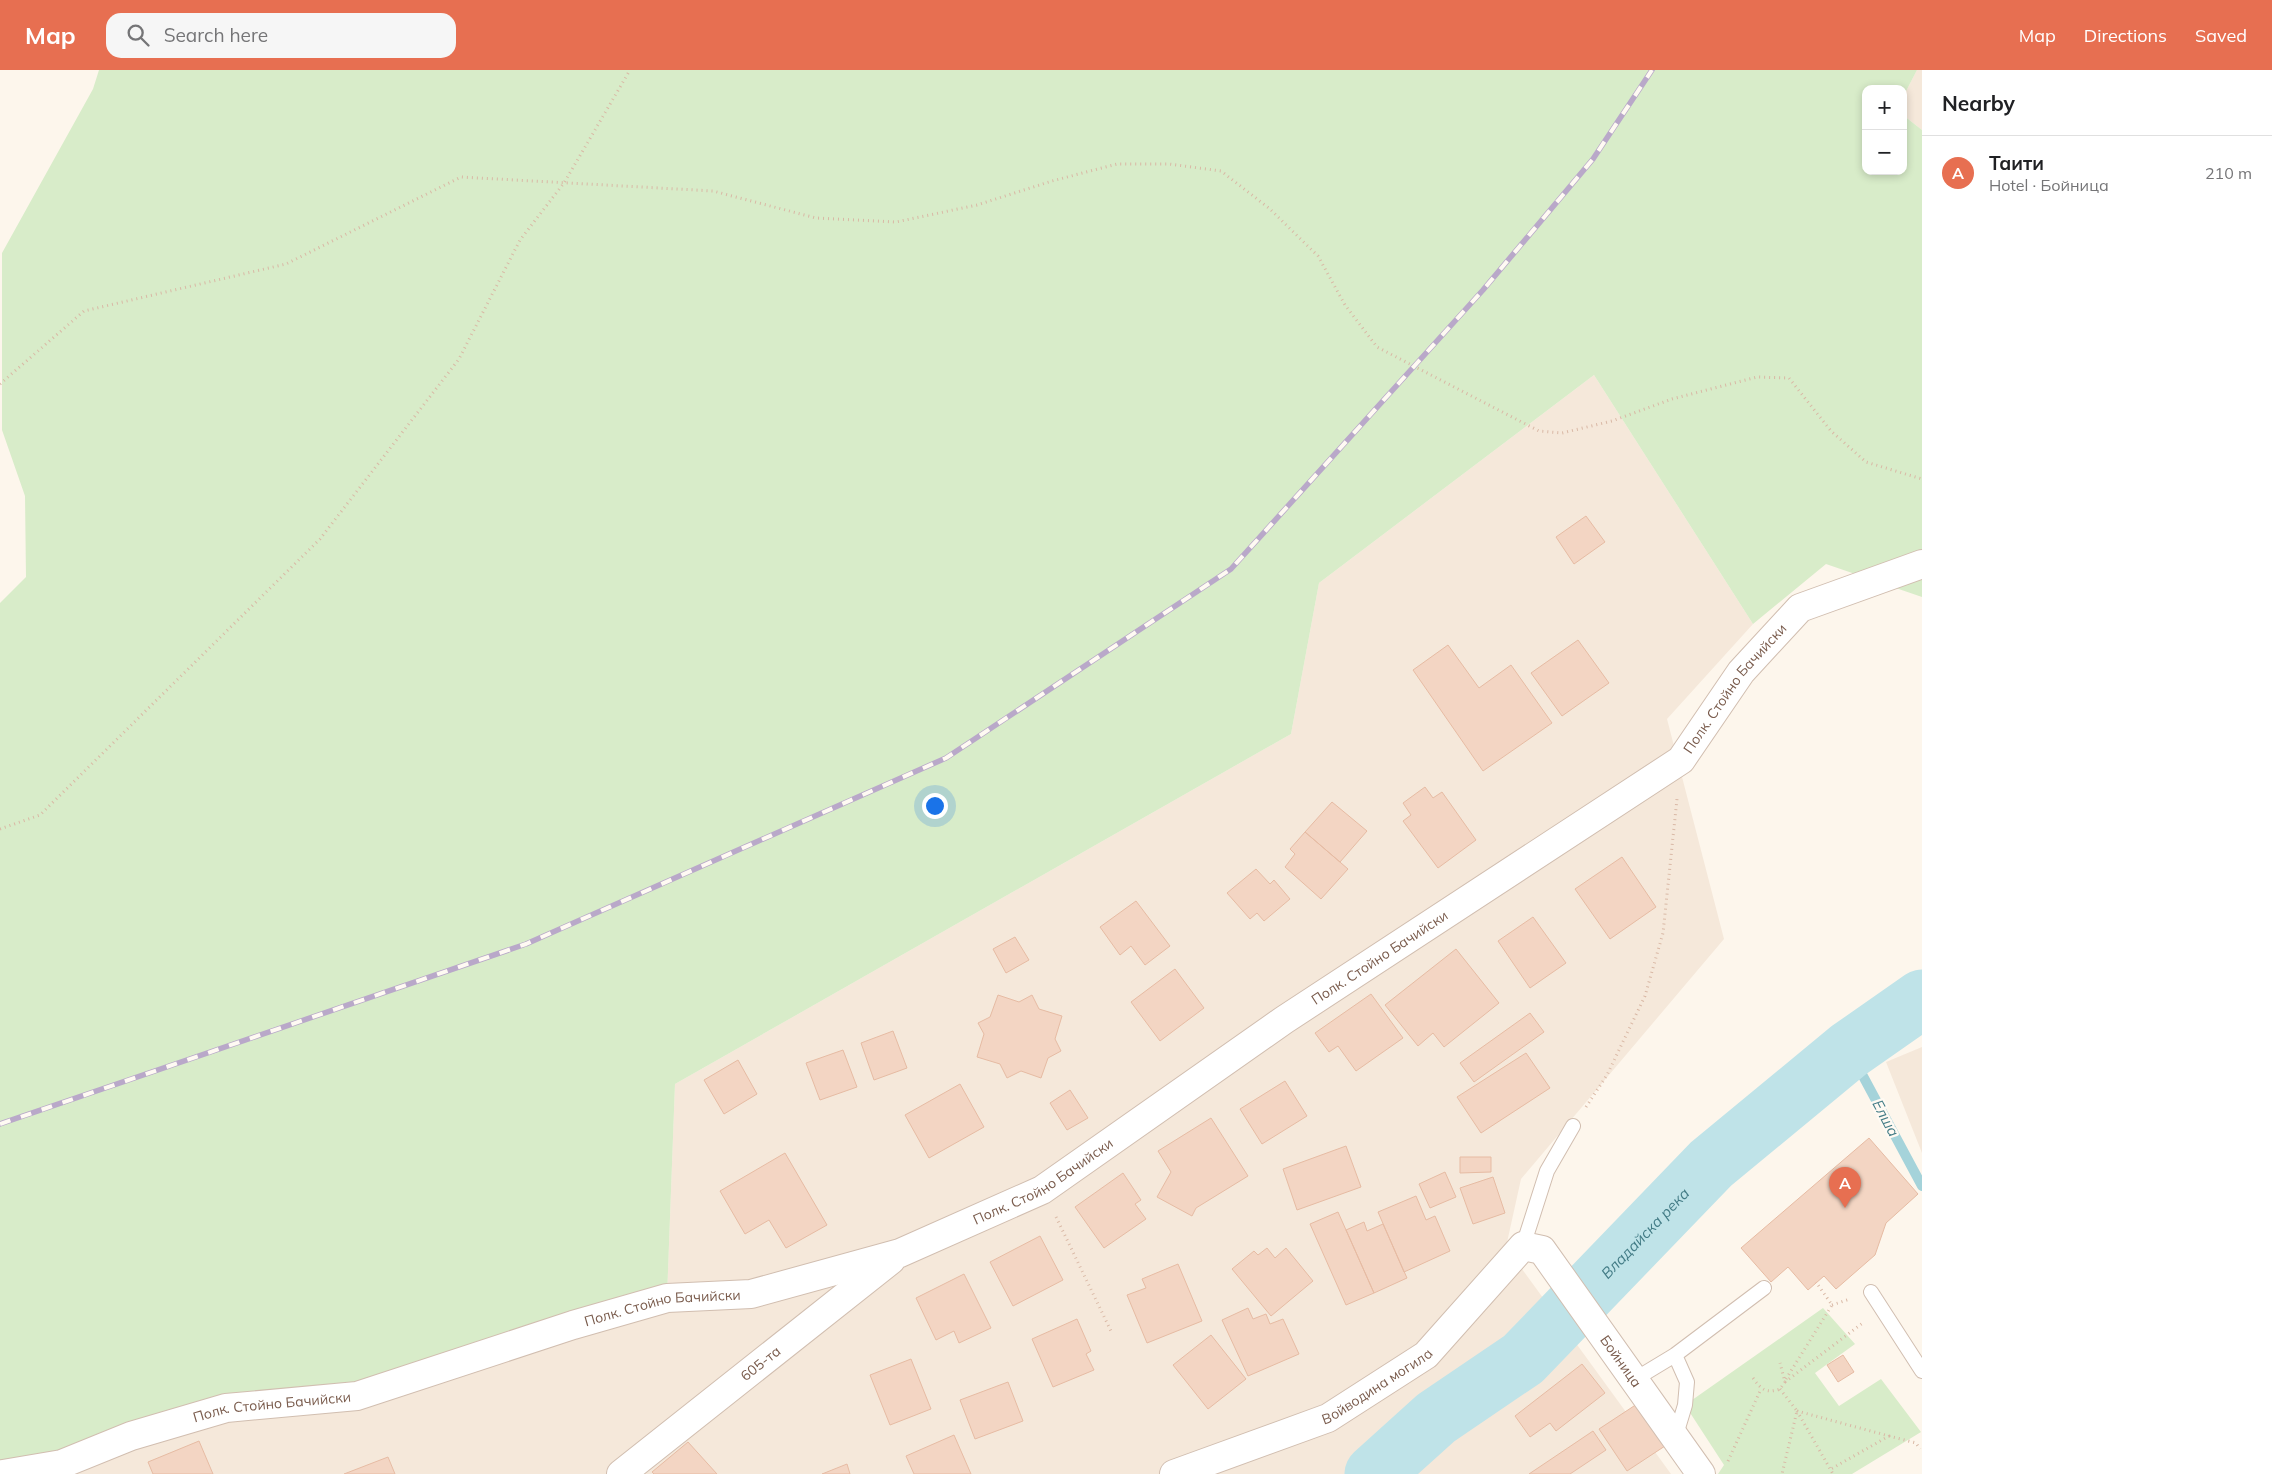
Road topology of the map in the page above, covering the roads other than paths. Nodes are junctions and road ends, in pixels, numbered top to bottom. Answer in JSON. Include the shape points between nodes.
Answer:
{"nodes":[{"id":1,"x":1922,"y":564,"type":"edge"},
{"id":2,"x":1573,"y":1126,"type":"road end"},
{"id":3,"x":1532,"y":1248,"type":"junction"},
{"id":4,"x":900,"y":1253,"type":"junction"},
{"id":5,"x":1764,"y":1288,"type":"dead end"},
{"id":6,"x":1871,"y":1292,"type":"dead end"},
{"id":7,"x":1675,"y":1355,"type":"junction"},
{"id":8,"x":1922,"y":1371,"type":"edge"},
{"id":9,"x":1632,"y":1381,"type":"junction"},
{"id":10,"x":1675,"y":1438,"type":"junction"},
{"id":11,"x":3,"y":1474,"type":"edge"},
{"id":12,"x":622,"y":1474,"type":"edge"},
{"id":13,"x":1174,"y":1474,"type":"edge"},
{"id":14,"x":1701,"y":1474,"type":"edge"}],
"edges":[{"from":1,"to":4,"type":"street","name":"Полк. Стойно Бачийски","via":[[1800,608],[1741,672],[1681,760],[1284,1020],[1042,1190]]},
{"from":2,"to":3,"type":"lane","via":[[1547,1171]]},
{"from":3,"to":9,"type":"street","name":"Бойница"},
{"from":3,"to":13,"type":"street","name":"Войводина могила","via":[[1426,1355],[1328,1418]]},
{"from":4,"to":11,"type":"street","name":"Полк. Стойно Бачийски","via":[[751,1294],[667,1298],[573,1325],[357,1396],[226,1408],[130,1436],[62,1464]]},
{"from":4,"to":12,"type":"street","name":"605-та"},
{"from":5,"to":7,"type":"lane"},
{"from":6,"to":8,"type":"lane"},
{"from":7,"to":9,"type":"lane"},
{"from":7,"to":10,"type":"lane","via":[[1687,1382],[1685,1406]]},
{"from":9,"to":10,"type":"street","name":"Бойница"},
{"from":10,"to":14,"type":"street","name":"Бойница"}]}
